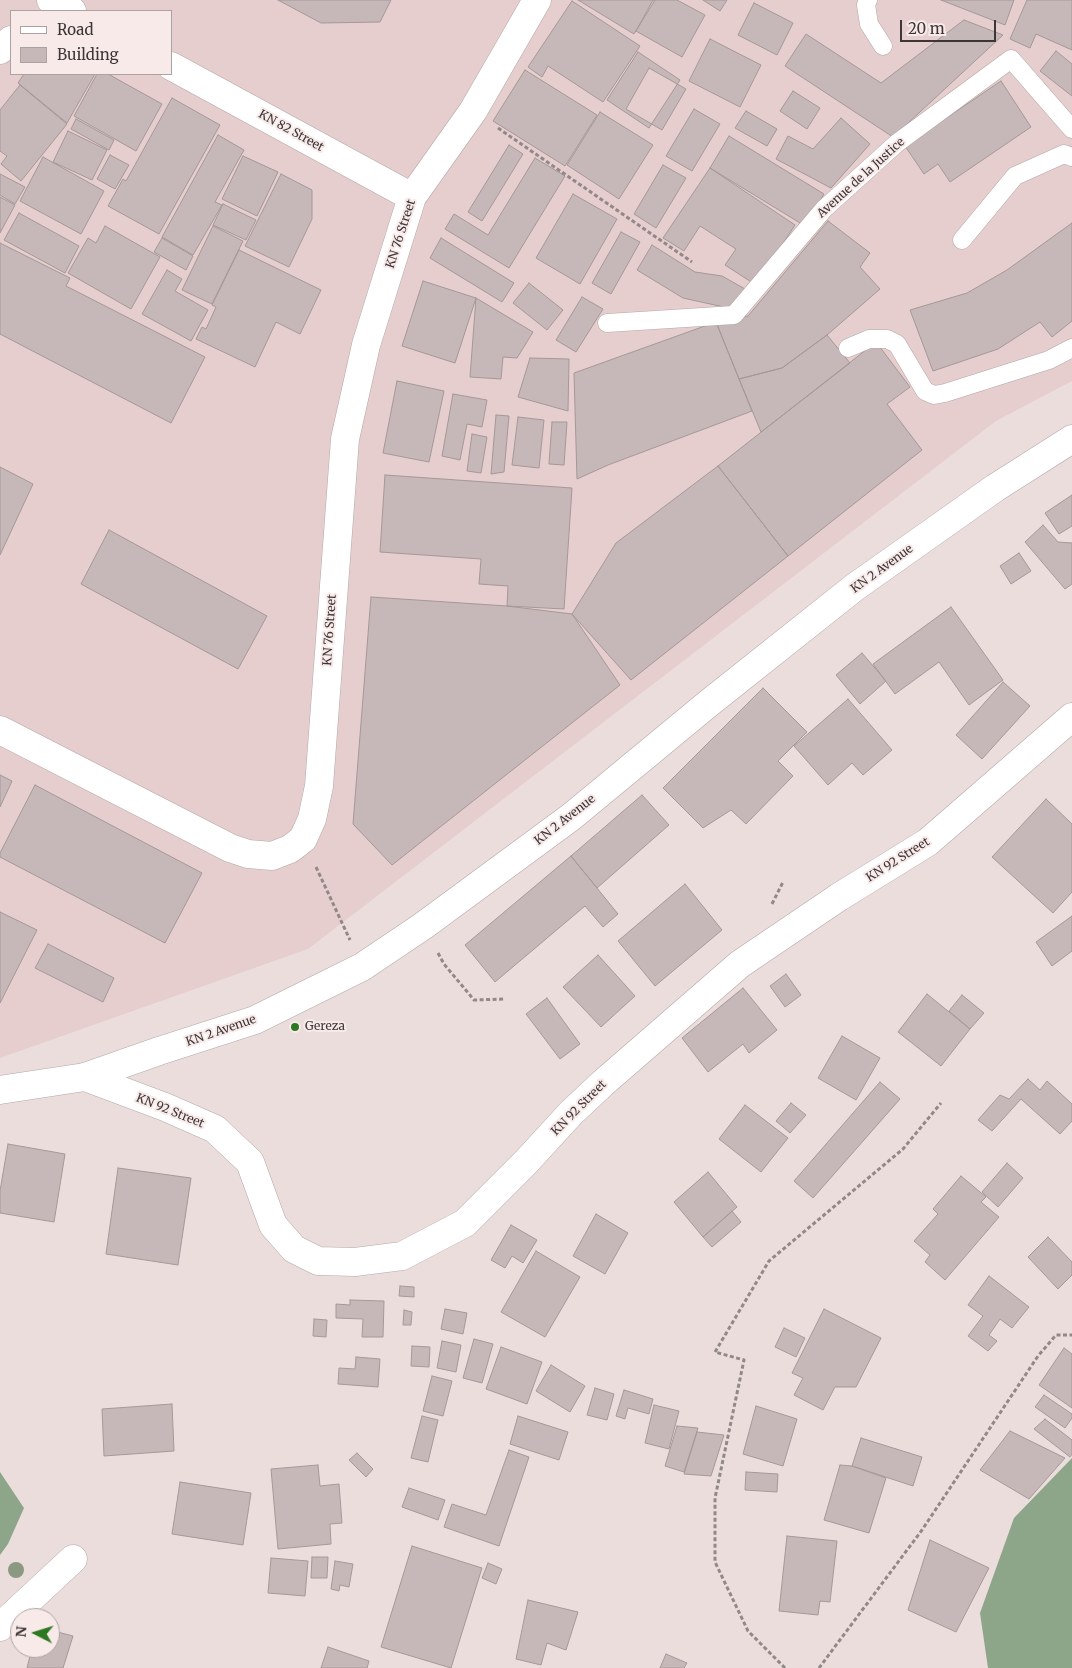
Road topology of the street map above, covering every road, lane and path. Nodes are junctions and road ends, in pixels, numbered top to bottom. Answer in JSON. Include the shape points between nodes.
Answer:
{"nodes":[{"id":1,"x":537,"y":0,"type":"edge"},
{"id":2,"x":868,"y":0,"type":"edge"},
{"id":3,"x":10,"y":41,"type":"edge"},
{"id":4,"x":883,"y":46,"type":"dead end"},
{"id":5,"x":0,"y":50,"type":"edge"},
{"id":6,"x":172,"y":67,"type":"edge"},
{"id":7,"x":473,"y":111,"type":"junction"},
{"id":8,"x":1072,"y":129,"type":"edge"},
{"id":9,"x":1072,"y":157,"type":"edge"},
{"id":10,"x":412,"y":197,"type":"junction"},
{"id":11,"x":962,"y":240,"type":"dead end"},
{"id":12,"x":692,"y":262,"type":"dead end"},
{"id":13,"x":607,"y":323,"type":"dead end"},
{"id":14,"x":848,"y":348,"type":"dead end"},
{"id":15,"x":1072,"y":348,"type":"edge"},
{"id":16,"x":1072,"y":439,"type":"edge"},
{"id":17,"x":1072,"y":717,"type":"edge"},
{"id":18,"x":0,"y":730,"type":"edge"},
{"id":19,"x":303,"y":839,"type":"junction"},
{"id":20,"x":423,"y":926,"type":"junction"},
{"id":21,"x":362,"y":967,"type":"junction"},
{"id":22,"x":504,"y":999,"type":"dead end"},
{"id":23,"x":85,"y":1077,"type":"junction"},
{"id":24,"x":0,"y":1090,"type":"edge"},
{"id":25,"x":940,"y":1104,"type":"dead end"},
{"id":26,"x":1072,"y":1335,"type":"edge"},
{"id":27,"x":73,"y":1559,"type":"dead end"},
{"id":28,"x":0,"y":1627,"type":"edge"},
{"id":29,"x":785,"y":1668,"type":"edge"},
{"id":30,"x":819,"y":1668,"type":"edge"}],
"edges":[{"from":1,"to":7,"type":"street","name":"KN 76 Street"},
{"from":2,"to":4,"type":"lane","via":[[869,24]]},
{"from":3,"to":5,"type":"street"},
{"from":6,"to":10,"type":"street","name":"KN 82 Street"},
{"from":7,"to":10,"type":"street","name":"KN 76 Street"},
{"from":7,"to":12,"type":"path"},
{"from":8,"to":13,"type":"lane","name":"Avenue de la Justice","via":[[1011,59],[897,143],[824,209],[734,315]]},
{"from":9,"to":11,"type":"lane","via":[[1064,154],[1015,176]]},
{"from":10,"to":19,"type":"street","name":"KN 76 Street","via":[[366,346],[345,439],[319,786],[312,819]]},
{"from":14,"to":15,"type":"lane","via":[[869,339],[892,341],[925,391],[934,395],[1049,360]]},
{"from":16,"to":20,"type":"street","name":"KN 2 Avenue","via":[[855,587],[571,817]]},
{"from":17,"to":23,"type":"street","name":"KN 92 Street","via":[[928,842],[740,964],[578,1107],[465,1223],[402,1256],[355,1262],[318,1261],[294,1249],[273,1225],[250,1162],[215,1129]]},
{"from":18,"to":19,"type":"street","via":[[230,848],[248,854],[272,856],[290,849]]},
{"from":19,"to":21,"type":"path"},
{"from":20,"to":21,"type":"street","name":"KN 2 Avenue"},
{"from":20,"to":22,"type":"path","via":[[444,964],[474,1000]]},
{"from":21,"to":23,"type":"street","name":"KN 2 Avenue","via":[[254,1020]]},
{"from":23,"to":24,"type":"street","name":"KN 2 Avenue"},
{"from":25,"to":29,"type":"path","via":[[902,1149],[769,1261],[715,1352],[744,1360],[715,1498],[715,1562],[748,1631]]},
{"from":26,"to":30,"type":"path","via":[[1056,1335],[1038,1356],[922,1530]]},
{"from":27,"to":28,"type":"street"}]}
